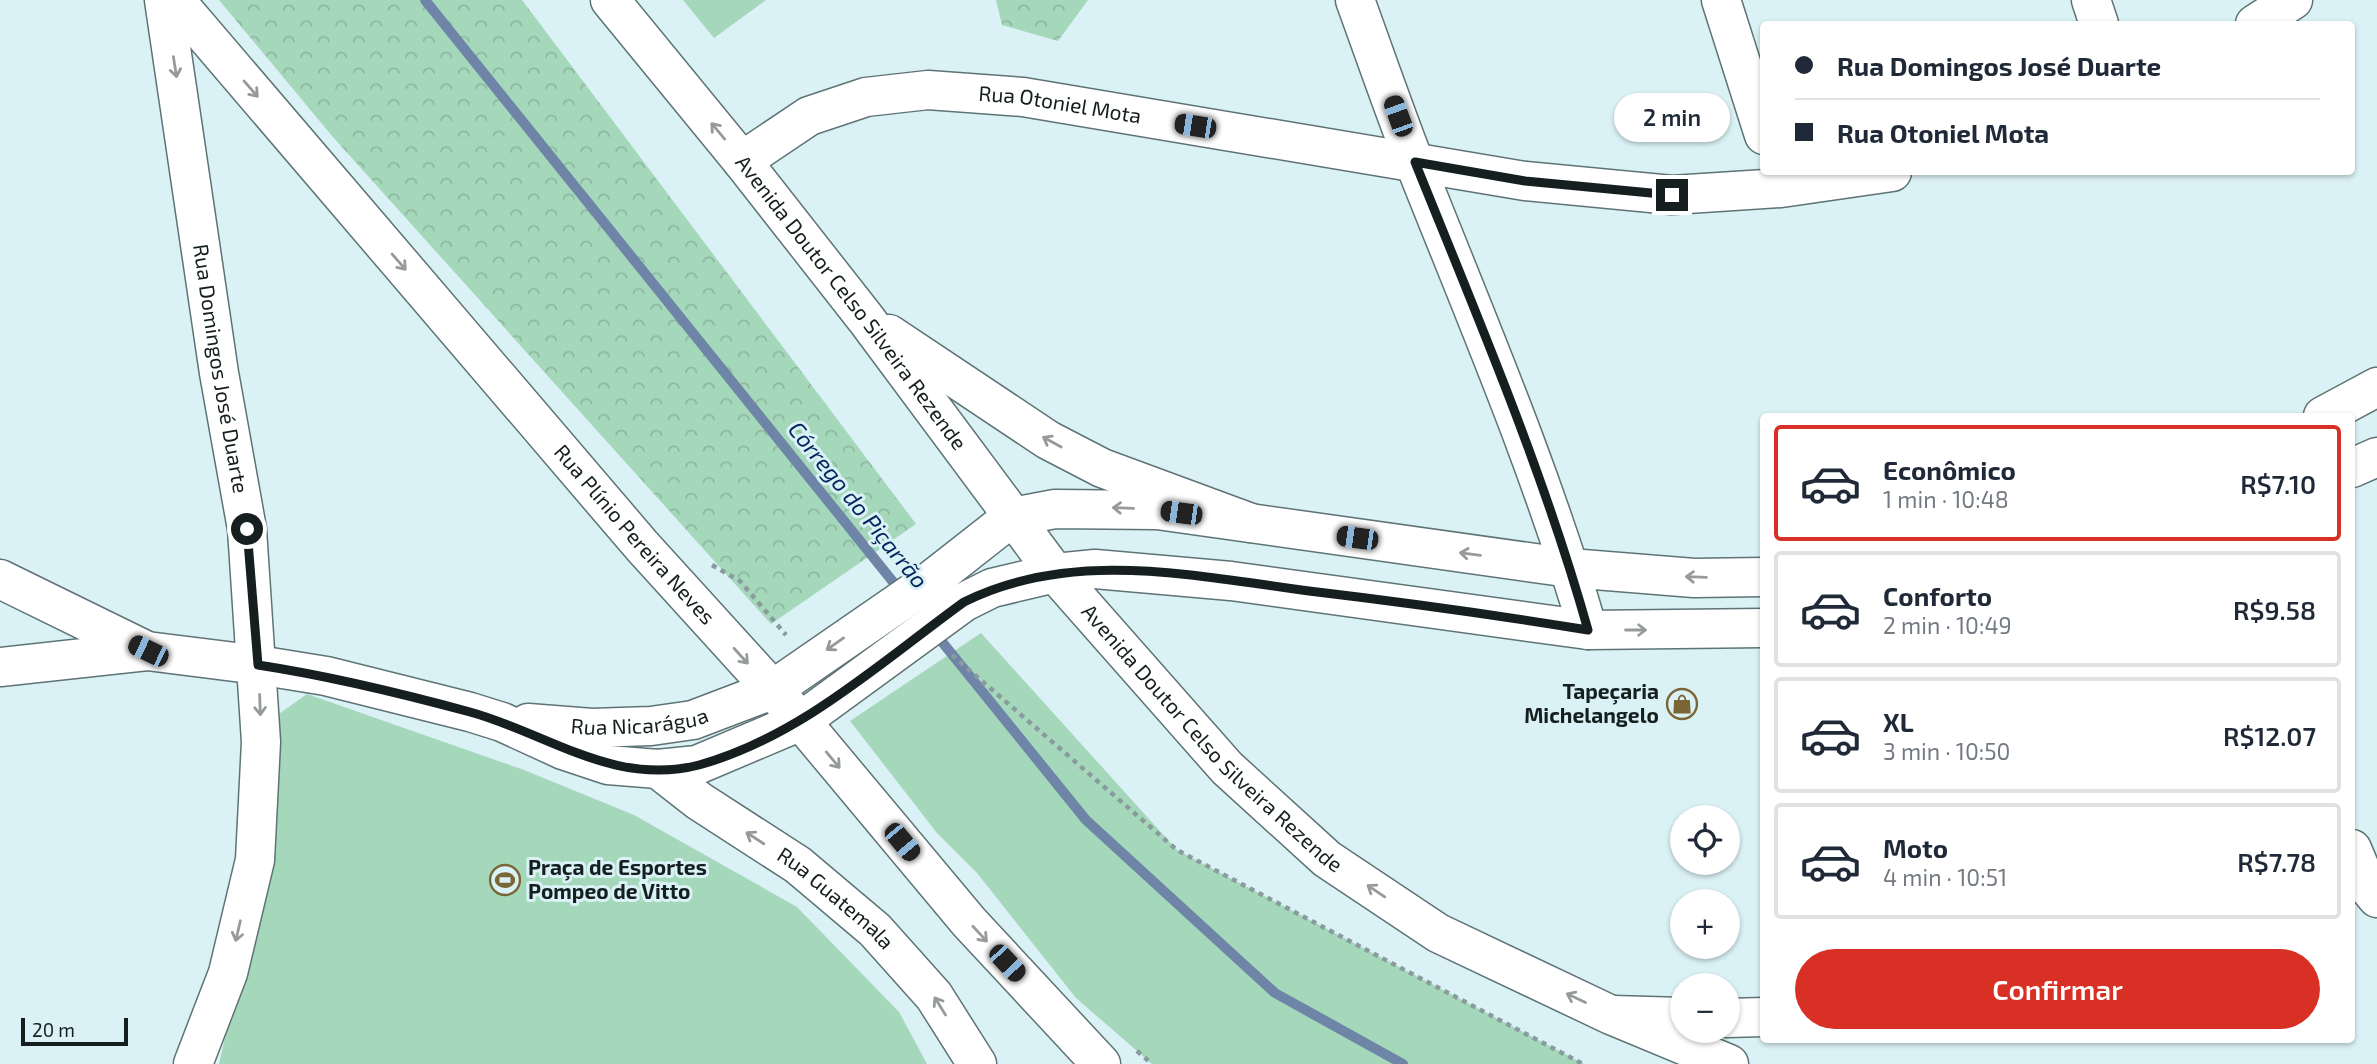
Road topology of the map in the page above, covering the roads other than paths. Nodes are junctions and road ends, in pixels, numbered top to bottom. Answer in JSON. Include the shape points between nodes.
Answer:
{"nodes":[{"id":1,"x":164,"y":0,"type":"edge"},
{"id":2,"x":175,"y":0,"type":"edge"},
{"id":3,"x":610,"y":0,"type":"edge"},
{"id":4,"x":1355,"y":0,"type":"edge"},
{"id":5,"x":1721,"y":0,"type":"edge"},
{"id":6,"x":2091,"y":0,"type":"edge"},
{"id":7,"x":2293,"y":0,"type":"edge"},
{"id":8,"x":2098,"y":21,"type":"edge"},
{"id":9,"x":2260,"y":21,"type":"edge"},
{"id":10,"x":1760,"y":122,"type":"edge"},
{"id":11,"x":742,"y":161,"type":"junction"},
{"id":12,"x":1415,"y":162,"type":"junction"},
{"id":13,"x":1849,"y":175,"type":"edge"},
{"id":14,"x":1778,"y":180,"type":"edge"},
{"id":15,"x":866,"y":319,"type":"junction"},
{"id":16,"x":2377,"y":387,"type":"edge"},
{"id":17,"x":2329,"y":413,"type":"edge"},
{"id":18,"x":2377,"y":457,"type":"edge"},
{"id":19,"x":2355,"y":467,"type":"edge"},
{"id":20,"x":1012,"y":517,"type":"junction"},
{"id":21,"x":1251,"y":523,"type":"junction"},
{"id":22,"x":1570,"y":568,"type":"junction"},
{"id":23,"x":1055,"y":573,"type":"junction"},
{"id":24,"x":1760,"y":578,"type":"edge"},
{"id":25,"x":0,"y":579,"type":"edge"},
{"id":26,"x":1760,"y":628,"type":"edge"},
{"id":27,"x":1588,"y":630,"type":"junction"},
{"id":28,"x":148,"y":651,"type":"junction"},
{"id":29,"x":258,"y":665,"type":"junction"},
{"id":30,"x":0,"y":667,"type":"edge"},
{"id":31,"x":772,"y":690,"type":"junction"},
{"id":32,"x":801,"y":721,"type":"junction"},
{"id":33,"x":502,"y":722,"type":"junction"},
{"id":34,"x":658,"y":769,"type":"junction"},
{"id":35,"x":2355,"y":857,"type":"edge"},
{"id":36,"x":2368,"y":890,"type":"edge"},
{"id":37,"x":1611,"y":1015,"type":"junction"},
{"id":38,"x":1670,"y":1017,"type":"edge"},
{"id":39,"x":1760,"y":1017,"type":"edge"},
{"id":40,"x":1740,"y":1018,"type":"edge"},
{"id":41,"x":193,"y":1064,"type":"edge"},
{"id":42,"x":977,"y":1064,"type":"edge"},
{"id":43,"x":1101,"y":1064,"type":"edge"},
{"id":44,"x":1728,"y":1064,"type":"edge"}],
"edges":[{"from":1,"to":29,"type":"main road","name":"Rua Domingos José Duarte","one_way":true,"via":[[247,529]]},
{"from":2,"to":31,"type":"main road","name":"Rua Plínio Pereira Neves","one_way":true},
{"from":11,"to":3,"type":"main road","name":"Avenida Doutor Celso Silveira Rezende","one_way":true},
{"from":4,"to":12,"type":"main road"},
{"from":5,"to":10,"type":"main road"},
{"from":6,"to":8,"type":"main road"},
{"from":7,"to":9,"type":"main road"},
{"from":11,"to":12,"type":"main road","name":"Rua Otoniel Mota","via":[[809,116],[866,97],[928,90],[1023,97]]},
{"from":11,"to":15,"type":"main road","name":"Avenida Doutor Celso Silveira Rezende"},
{"from":12,"to":14,"type":"main road","name":"Rua Otoniel Mota","via":[[1525,181],[1672,195]]},
{"from":12,"to":22,"type":"main road"},
{"from":13,"to":14,"type":"main road","name":"Rua Otoniel Mota"},
{"from":15,"to":20,"type":"main road","name":"Avenida Doutor Celso Silveira Rezende"},
{"from":21,"to":15,"type":"main road","one_way":true,"via":[[1102,468],[1048,440]]},
{"from":16,"to":17,"type":"main road"},
{"from":18,"to":19,"type":"main road"},
{"from":21,"to":20,"type":"main road","one_way":true,"via":[[1157,510],[1091,507]]},
{"from":20,"to":23,"type":"main road","name":"Avenida Doutor Celso Silveira Rezende"},
{"from":20,"to":31,"type":"main road","name":"Rua Nicarágua","one_way":true,"via":[[933,579]]},
{"from":22,"to":21,"type":"main road","one_way":true},
{"from":24,"to":22,"type":"main road","one_way":true},
{"from":22,"to":27,"type":"main road"},
{"from":23,"to":27,"type":"main road","name":"Rua Nicarágua","via":[[1095,569],[1167,573]]},
{"from":23,"to":32,"type":"main road","name":"Rua Nicarágua","via":[[992,588],[964,602],[930,647]]},
{"from":37,"to":23,"type":"main road","name":"Avenida Doutor Celso Silveira Rezende","one_way":true,"via":[[1438,933],[1327,859],[1227,768]]},
{"from":25,"to":28,"type":"main road"},
{"from":27,"to":26,"type":"main road","name":"Rua Nicarágua","one_way":true},
{"from":28,"to":29,"type":"main road","name":"Rua Nicarágua"},
{"from":28,"to":30,"type":"main road","name":"Rua Nicarágua"},
{"from":29,"to":33,"type":"main road","name":"Rua Nicarágua","via":[[326,676]]},
{"from":29,"to":41,"type":"main road","name":"Rua Domingos José Duarte","one_way":true,"via":[[261,741],[255,860],[228,974]]},
{"from":31,"to":32,"type":"main road","name":"Rua Plínio Pereira Neves"},
{"from":31,"to":33,"type":"main road","name":"Rua Nicarágua","via":[[693,720],[651,726],[592,728]]},
{"from":32,"to":34,"type":"main road","name":"Rua Nicarágua","via":[[697,765]]},
{"from":32,"to":43,"type":"main road","name":"Rua Plínio Pereira Neves","one_way":true,"via":[[969,922]]},
{"from":33,"to":34,"type":"main road","name":"Rua Nicarágua","via":[[608,765]]},
{"from":42,"to":34,"type":"main road","name":"Rua Guatemala","one_way":true,"via":[[934,996],[875,930],[798,865]]},
{"from":35,"to":36,"type":"main road"},
{"from":37,"to":38,"type":"main road"},
{"from":37,"to":44,"type":"main road","name":"Avenida Doutor Celso Silveira Rezende"},
{"from":39,"to":40,"type":"main road"}]}
